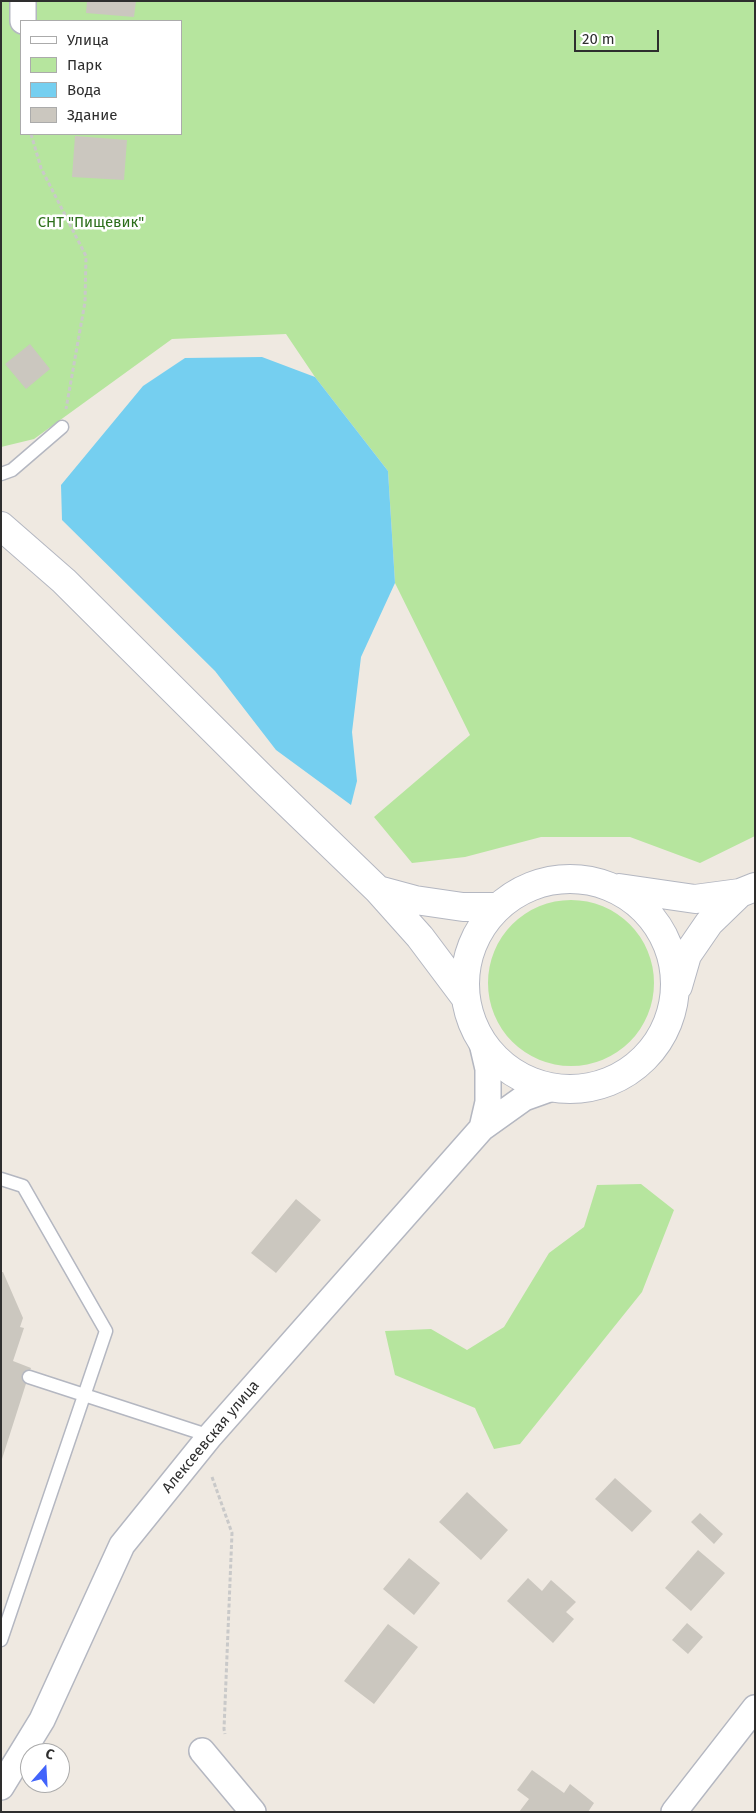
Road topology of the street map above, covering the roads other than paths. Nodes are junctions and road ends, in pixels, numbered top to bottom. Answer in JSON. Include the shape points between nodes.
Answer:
{"nodes":[{"id":1,"x":24,"y":1,"type":"edge"},
{"id":2,"x":23,"y":20,"type":"edge"},
{"id":3,"x":62,"y":427,"type":"road end"},
{"id":4,"x":1,"y":474,"type":"edge"},
{"id":5,"x":1,"y":526,"type":"edge"},
{"id":6,"x":612,"y":887,"type":"junction"},
{"id":7,"x":378,"y":890,"type":"junction"},
{"id":8,"x":747,"y":890,"type":"edge"},
{"id":9,"x":497,"y":907,"type":"junction"},
{"id":10,"x":675,"y":997,"type":"junction"},
{"id":11,"x":465,"y":998,"type":"junction"},
{"id":12,"x":481,"y":1039,"type":"junction"},
{"id":13,"x":552,"y":1088,"type":"junction"},
{"id":14,"x":482,"y":1128,"type":"junction"},
{"id":15,"x":1,"y":1178,"type":"edge"},
{"id":16,"x":28,"y":1377,"type":"dead end"},
{"id":17,"x":84,"y":1395,"type":"junction"},
{"id":18,"x":205,"y":1441,"type":"junction"},
{"id":19,"x":1,"y":1640,"type":"edge"},
{"id":20,"x":755,"y":1708,"type":"edge"},
{"id":21,"x":202,"y":1750,"type":"dead end"},
{"id":22,"x":1,"y":1787,"type":"edge"},
{"id":23,"x":253,"y":1812,"type":"edge"},
{"id":24,"x":674,"y":1812,"type":"edge"}],
"edges":[{"from":1,"to":2,"type":"street"},
{"from":3,"to":4,"type":"lane","via":[[12,470]]},
{"from":5,"to":7,"type":"street","via":[[64,582]]},
{"from":6,"to":8,"type":"street","via":[[695,899]]},
{"from":6,"to":9,"type":"street","via":[[583,879],[552,879],[522,889]]},
{"from":6,"to":10,"type":"street","via":[[641,905],[662,932],[674,963]]},
{"from":7,"to":9,"type":"street","via":[[415,900],[463,907]]},
{"from":7,"to":11,"type":"street","via":[[420,937]]},
{"from":8,"to":10,"type":"street","via":[[709,923],[687,955]]},
{"from":9,"to":11,"type":"street","via":[[477,933],[466,964]]},
{"from":10,"to":13,"type":"street","via":[[666,1030],[646,1058],[618,1078],[586,1088]]},
{"from":11,"to":12,"type":"street","via":[[474,1029]]},
{"from":12,"to":13,"type":"street","via":[[493,1056],[519,1077]]},
{"from":12,"to":14,"type":"street","name":"Алексеевская улица","via":[[488,1069],[488,1102]]},
{"from":13,"to":14,"type":"street","name":"Алексеевская улица","via":[[524,1098]]},
{"from":14,"to":18,"type":"street","name":"Алексеевская улица"},
{"from":15,"to":17,"type":"lane","via":[[23,1186],[106,1330]]},
{"from":16,"to":17,"type":"lane"},
{"from":17,"to":18,"type":"lane"},
{"from":17,"to":19,"type":"lane"},
{"from":18,"to":22,"type":"street","name":"Алексеевская улица","via":[[122,1545],[42,1720]]},
{"from":20,"to":24,"type":"street"},
{"from":21,"to":23,"type":"street"}]}
